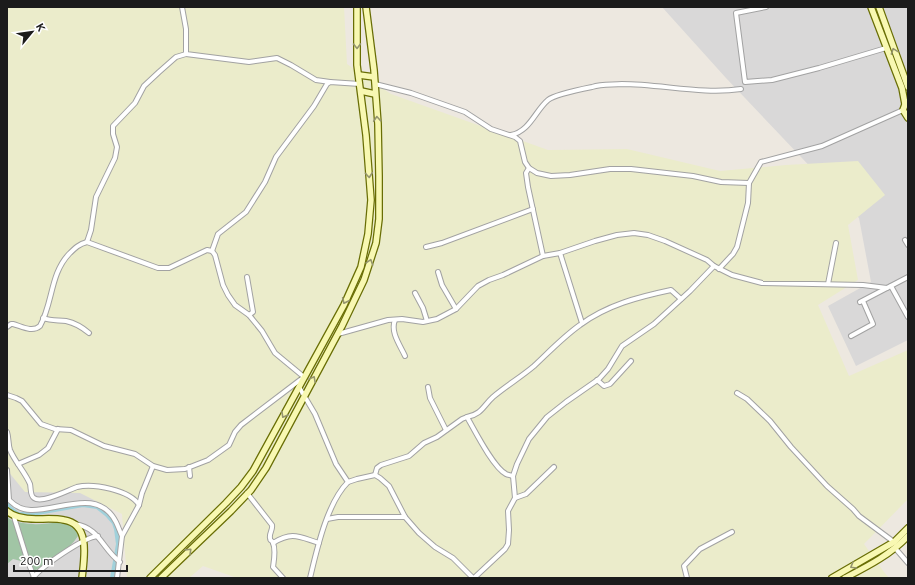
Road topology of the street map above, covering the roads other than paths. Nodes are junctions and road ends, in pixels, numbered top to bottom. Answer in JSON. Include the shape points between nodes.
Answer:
{"nodes":[{"id":1,"x":182,"y":7,"type":"edge"},
{"id":2,"x":356,"y":7,"type":"edge"},
{"id":3,"x":366,"y":7,"type":"edge"},
{"id":4,"x":736,"y":7,"type":"edge"},
{"id":5,"x":766,"y":7,"type":"edge"},
{"id":6,"x":872,"y":7,"type":"edge"},
{"id":7,"x":879,"y":7,"type":"edge"},
{"id":8,"x":736,"y":13,"type":"junction"},
{"id":9,"x":886,"y":48,"type":"junction"},
{"id":10,"x":186,"y":54,"type":"junction"},
{"id":11,"x":359,"y":75,"type":"junction"},
{"id":12,"x":374,"y":77,"type":"junction"},
{"id":13,"x":330,"y":82,"type":"junction"},
{"id":14,"x":360,"y":84,"type":"junction"},
{"id":15,"x":375,"y":84,"type":"junction"},
{"id":16,"x":908,"y":87,"type":"edge"},
{"id":17,"x":741,"y":89,"type":"dead end"},
{"id":18,"x":361,"y":91,"type":"junction"},
{"id":19,"x":376,"y":94,"type":"junction"},
{"id":20,"x":905,"y":105,"type":"edge"},
{"id":21,"x":908,"y":118,"type":"edge"},
{"id":22,"x":511,"y":135,"type":"junction"},
{"id":23,"x":529,"y":168,"type":"junction"},
{"id":24,"x":749,"y":183,"type":"junction"},
{"id":25,"x":533,"y":208,"type":"junction"},
{"id":26,"x":905,"y":240,"type":"dead end"},
{"id":27,"x":87,"y":242,"type":"junction"},
{"id":28,"x":836,"y":243,"type":"dead end"},
{"id":29,"x":908,"y":245,"type":"edge"},
{"id":30,"x":426,"y":247,"type":"dead end"},
{"id":31,"x":212,"y":251,"type":"junction"},
{"id":32,"x":560,"y":254,"type":"junction"},
{"id":33,"x":543,"y":256,"type":"junction"},
{"id":34,"x":714,"y":266,"type":"junction"},
{"id":35,"x":719,"y":269,"type":"junction"},
{"id":36,"x":438,"y":272,"type":"dead end"},
{"id":37,"x":247,"y":277,"type":"dead end"},
{"id":38,"x":908,"y":277,"type":"edge"},
{"id":39,"x":828,"y":284,"type":"junction"},
{"id":40,"x":889,"y":287,"type":"junction"},
{"id":41,"x":415,"y":293,"type":"dead end"},
{"id":42,"x":681,"y":299,"type":"junction"},
{"id":43,"x":456,"y":309,"type":"junction"},
{"id":44,"x":249,"y":315,"type":"junction"},
{"id":45,"x":908,"y":317,"type":"edge"},
{"id":46,"x":43,"y":318,"type":"junction"},
{"id":47,"x":395,"y":320,"type":"junction"},
{"id":48,"x":427,"y":321,"type":"junction"},
{"id":49,"x":582,"y":323,"type":"junction"},
{"id":50,"x":7,"y":327,"type":"edge"},
{"id":51,"x":89,"y":333,"type":"dead end"},
{"id":52,"x":338,"y":334,"type":"junction"},
{"id":53,"x":851,"y":336,"type":"dead end"},
{"id":54,"x":405,"y":356,"type":"dead end"},
{"id":55,"x":631,"y":361,"type":"dead end"},
{"id":56,"x":304,"y":377,"type":"junction"},
{"id":57,"x":597,"y":380,"type":"junction"},
{"id":58,"x":299,"y":387,"type":"junction"},
{"id":59,"x":428,"y":387,"type":"dead end"},
{"id":60,"x":737,"y":393,"type":"dead end"},
{"id":61,"x":7,"y":395,"type":"edge"},
{"id":62,"x":304,"y":395,"type":"junction"},
{"id":63,"x":467,"y":418,"type":"junction"},
{"id":64,"x":58,"y":429,"type":"junction"},
{"id":65,"x":446,"y":430,"type":"junction"},
{"id":66,"x":7,"y":432,"type":"edge"},
{"id":67,"x":18,"y":464,"type":"junction"},
{"id":68,"x":153,"y":466,"type":"junction"},
{"id":69,"x":190,"y":467,"type":"junction"},
{"id":70,"x":554,"y":468,"type":"dead end"},
{"id":71,"x":7,"y":470,"type":"edge"},
{"id":72,"x":375,"y":475,"type":"junction"},
{"id":73,"x":190,"y":476,"type":"dead end"},
{"id":74,"x":512,"y":476,"type":"junction"},
{"id":75,"x":348,"y":482,"type":"junction"},
{"id":76,"x":247,"y":493,"type":"junction"},
{"id":77,"x":514,"y":498,"type":"junction"},
{"id":78,"x":140,"y":504,"type":"junction"},
{"id":79,"x":7,"y":511,"type":"edge"},
{"id":80,"x":14,"y":517,"type":"junction"},
{"id":81,"x":406,"y":518,"type":"junction"},
{"id":82,"x":327,"y":519,"type":"junction"},
{"id":83,"x":74,"y":524,"type":"junction"},
{"id":84,"x":908,"y":528,"type":"edge"},
{"id":85,"x":732,"y":532,"type":"dead end"},
{"id":86,"x":98,"y":536,"type":"junction"},
{"id":87,"x":122,"y":536,"type":"junction"},
{"id":88,"x":908,"y":536,"type":"edge"},
{"id":89,"x":84,"y":542,"type":"junction"},
{"id":90,"x":273,"y":543,"type":"junction"},
{"id":91,"x":319,"y":543,"type":"junction"},
{"id":92,"x":894,"y":545,"type":"junction"},
{"id":93,"x":875,"y":554,"type":"junction"},
{"id":94,"x":879,"y":560,"type":"junction"},
{"id":95,"x":120,"y":562,"type":"junction"},
{"id":96,"x":908,"y":563,"type":"edge"},
{"id":97,"x":34,"y":578,"type":"edge"},
{"id":98,"x":82,"y":578,"type":"edge"},
{"id":99,"x":117,"y":578,"type":"edge"},
{"id":100,"x":150,"y":578,"type":"edge"},
{"id":101,"x":161,"y":578,"type":"edge"},
{"id":102,"x":282,"y":578,"type":"edge"},
{"id":103,"x":310,"y":578,"type":"edge"},
{"id":104,"x":474,"y":578,"type":"edge"},
{"id":105,"x":687,"y":578,"type":"edge"},
{"id":106,"x":832,"y":578,"type":"edge"},
{"id":107,"x":845,"y":578,"type":"edge"}],
"edges":[{"from":1,"to":10,"type":"street","via":[[186,30]]},
{"from":2,"to":11,"type":"main road","one_way":true},
{"from":3,"to":12,"type":"main road"},
{"from":4,"to":8,"type":"street"},
{"from":5,"to":8,"type":"street"},
{"from":6,"to":9,"type":"main road"},
{"from":16,"to":7,"type":"main road","one_way":true},
{"from":8,"to":9,"type":"street","via":[[745,82],[772,80]]},
{"from":9,"to":20,"type":"main road","via":[[902,88]]},
{"from":10,"to":13,"type":"street","via":[[249,62],[277,58],[316,80]]},
{"from":10,"to":27,"type":"street","via":[[176,57],[144,86],[135,104],[113,126],[117,147],[115,158],[96,197]]},
{"from":11,"to":12,"type":"main road"},
{"from":11,"to":14,"type":"main road"},
{"from":12,"to":15,"type":"main road"},
{"from":13,"to":14,"type":"street"},
{"from":13,"to":31,"type":"street","via":[[276,157],[265,182],[246,212],[218,234]]},
{"from":14,"to":18,"type":"main road"},
{"from":15,"to":19,"type":"main road"},
{"from":15,"to":22,"type":"street","via":[[465,112],[490,130]]},
{"from":17,"to":22,"type":"street","via":[[722,91],[632,84],[593,86],[549,100],[528,125]]},
{"from":18,"to":19,"type":"main road"},
{"from":18,"to":56,"type":"main road","one_way":true,"via":[[371,200],[368,234],[361,267],[344,305]]},
{"from":52,"to":19,"type":"main road","one_way":true,"via":[[364,280],[376,243],[379,219]]},
{"from":20,"to":21,"type":"main road"},
{"from":20,"to":24,"type":"street","via":[[822,146],[761,162]]},
{"from":22,"to":23,"type":"street","via":[[520,141]]},
{"from":23,"to":24,"type":"street","via":[[551,176],[630,169],[693,176],[720,182]]},
{"from":23,"to":25,"type":"street","via":[[526,173]]},
{"from":24,"to":35,"type":"street","via":[[748,203],[738,246]]},
{"from":25,"to":30,"type":"street","via":[[442,244]]},
{"from":25,"to":33,"type":"street"},
{"from":26,"to":29,"type":"street"},
{"from":27,"to":31,"type":"street","via":[[158,268],[169,268],[207,250]]},
{"from":27,"to":46,"type":"street","via":[[80,244],[63,260],[55,276]]},
{"from":28,"to":39,"type":"street"},
{"from":31,"to":44,"type":"street","via":[[228,295],[235,305]]},
{"from":32,"to":33,"type":"street"},
{"from":32,"to":34,"type":"street","via":[[595,241],[634,233],[665,241],[707,260]]},
{"from":32,"to":49,"type":"street"},
{"from":33,"to":43,"type":"street","via":[[478,286]]},
{"from":34,"to":35,"type":"street"},
{"from":34,"to":42,"type":"street"},
{"from":35,"to":39,"type":"street","via":[[762,283]]},
{"from":36,"to":43,"type":"street","via":[[442,286]]},
{"from":37,"to":44,"type":"street","via":[[253,312]]},
{"from":38,"to":40,"type":"street"},
{"from":39,"to":40,"type":"street"},
{"from":40,"to":45,"type":"street"},
{"from":40,"to":53,"type":"street","via":[[862,301],[873,324]]},
{"from":41,"to":48,"type":"street"},
{"from":42,"to":49,"type":"street","via":[[671,290],[635,298],[604,310]]},
{"from":42,"to":57,"type":"street","via":[[654,324],[622,346],[608,369]]},
{"from":43,"to":48,"type":"street"},
{"from":44,"to":56,"type":"street","via":[[275,353]]},
{"from":46,"to":50,"type":"street","via":[[37,328],[13,324]]},
{"from":46,"to":51,"type":"street","via":[[66,321]]},
{"from":47,"to":48,"type":"street"},
{"from":47,"to":52,"type":"street","via":[[380,321]]},
{"from":47,"to":54,"type":"street","via":[[394,331]]},
{"from":49,"to":63,"type":"street","via":[[492,398],[475,416]]},
{"from":62,"to":52,"type":"main road","one_way":true},
{"from":55,"to":57,"type":"street","via":[[610,384],[604,386]]},
{"from":56,"to":58,"type":"main road"},
{"from":56,"to":69,"type":"street","via":[[241,425],[229,445],[208,460]]},
{"from":57,"to":74,"type":"street","via":[[547,417],[530,439]]},
{"from":58,"to":62,"type":"street"},
{"from":58,"to":100,"type":"main road","one_way":true,"via":[[241,487]]},
{"from":59,"to":65,"type":"street","via":[[430,398]]},
{"from":60,"to":92,"type":"street","via":[[770,420],[827,486]]},
{"from":61,"to":64,"type":"street","via":[[22,401],[41,424]]},
{"from":62,"to":75,"type":"street","via":[[336,464]]},
{"from":62,"to":76,"type":"main road","via":[[266,468]]},
{"from":63,"to":65,"type":"street"},
{"from":63,"to":74,"type":"street","via":[[497,465]]},
{"from":64,"to":67,"type":"street","via":[[48,448]]},
{"from":64,"to":68,"type":"street","via":[[71,430],[104,446],[135,454]]},
{"from":65,"to":72,"type":"street","via":[[424,443],[405,459],[377,468]]},
{"from":66,"to":67,"type":"street","via":[[10,450]]},
{"from":67,"to":78,"type":"street","via":[[25,474],[34,499],[41,500],[87,486],[124,493]]},
{"from":68,"to":69,"type":"street","via":[[168,470]]},
{"from":68,"to":78,"type":"street"},
{"from":69,"to":73,"type":"street"},
{"from":70,"to":77,"type":"street","via":[[526,494]]},
{"from":71,"to":87,"type":"street","via":[[9,500],[16,506],[30,510],[84,502],[99,505],[116,521]]},
{"from":72,"to":75,"type":"street"},
{"from":72,"to":81,"type":"street","via":[[389,486]]},
{"from":74,"to":77,"type":"street"},
{"from":75,"to":82,"type":"street","via":[[342,488]]},
{"from":76,"to":90,"type":"street","via":[[272,525],[269,536]]},
{"from":101,"to":76,"type":"main road","one_way":true},
{"from":77,"to":104,"type":"street","via":[[508,511],[508,544]]},
{"from":78,"to":87,"type":"street"},
{"from":79,"to":80,"type":"main road"},
{"from":80,"to":83,"type":"main road","via":[[65,520]]},
{"from":80,"to":97,"type":"street"},
{"from":81,"to":82,"type":"street"},
{"from":81,"to":104,"type":"street","via":[[419,533],[453,558]]},
{"from":82,"to":91,"type":"street"},
{"from":83,"to":86,"type":"street","via":[[82,525]]},
{"from":83,"to":89,"type":"main road","via":[[80,530]]},
{"from":84,"to":92,"type":"main road"},
{"from":85,"to":105,"type":"street","via":[[700,549],[684,566]]},
{"from":86,"to":89,"type":"street","via":[[90,537]]},
{"from":86,"to":95,"type":"street","via":[[112,556]]},
{"from":87,"to":95,"type":"street"},
{"from":88,"to":92,"type":"main road"},
{"from":89,"to":97,"type":"street","via":[[55,558]]},
{"from":89,"to":98,"type":"main road"},
{"from":90,"to":91,"type":"street","via":[[287,536],[296,535]]},
{"from":90,"to":102,"type":"street","via":[[273,567]]},
{"from":91,"to":103,"type":"street"},
{"from":92,"to":93,"type":"main road"},
{"from":92,"to":94,"type":"main road"},
{"from":92,"to":96,"type":"street"},
{"from":93,"to":94,"type":"main road"},
{"from":93,"to":106,"type":"main road","one_way":true},
{"from":94,"to":107,"type":"main road"},
{"from":95,"to":99,"type":"street"}]}
